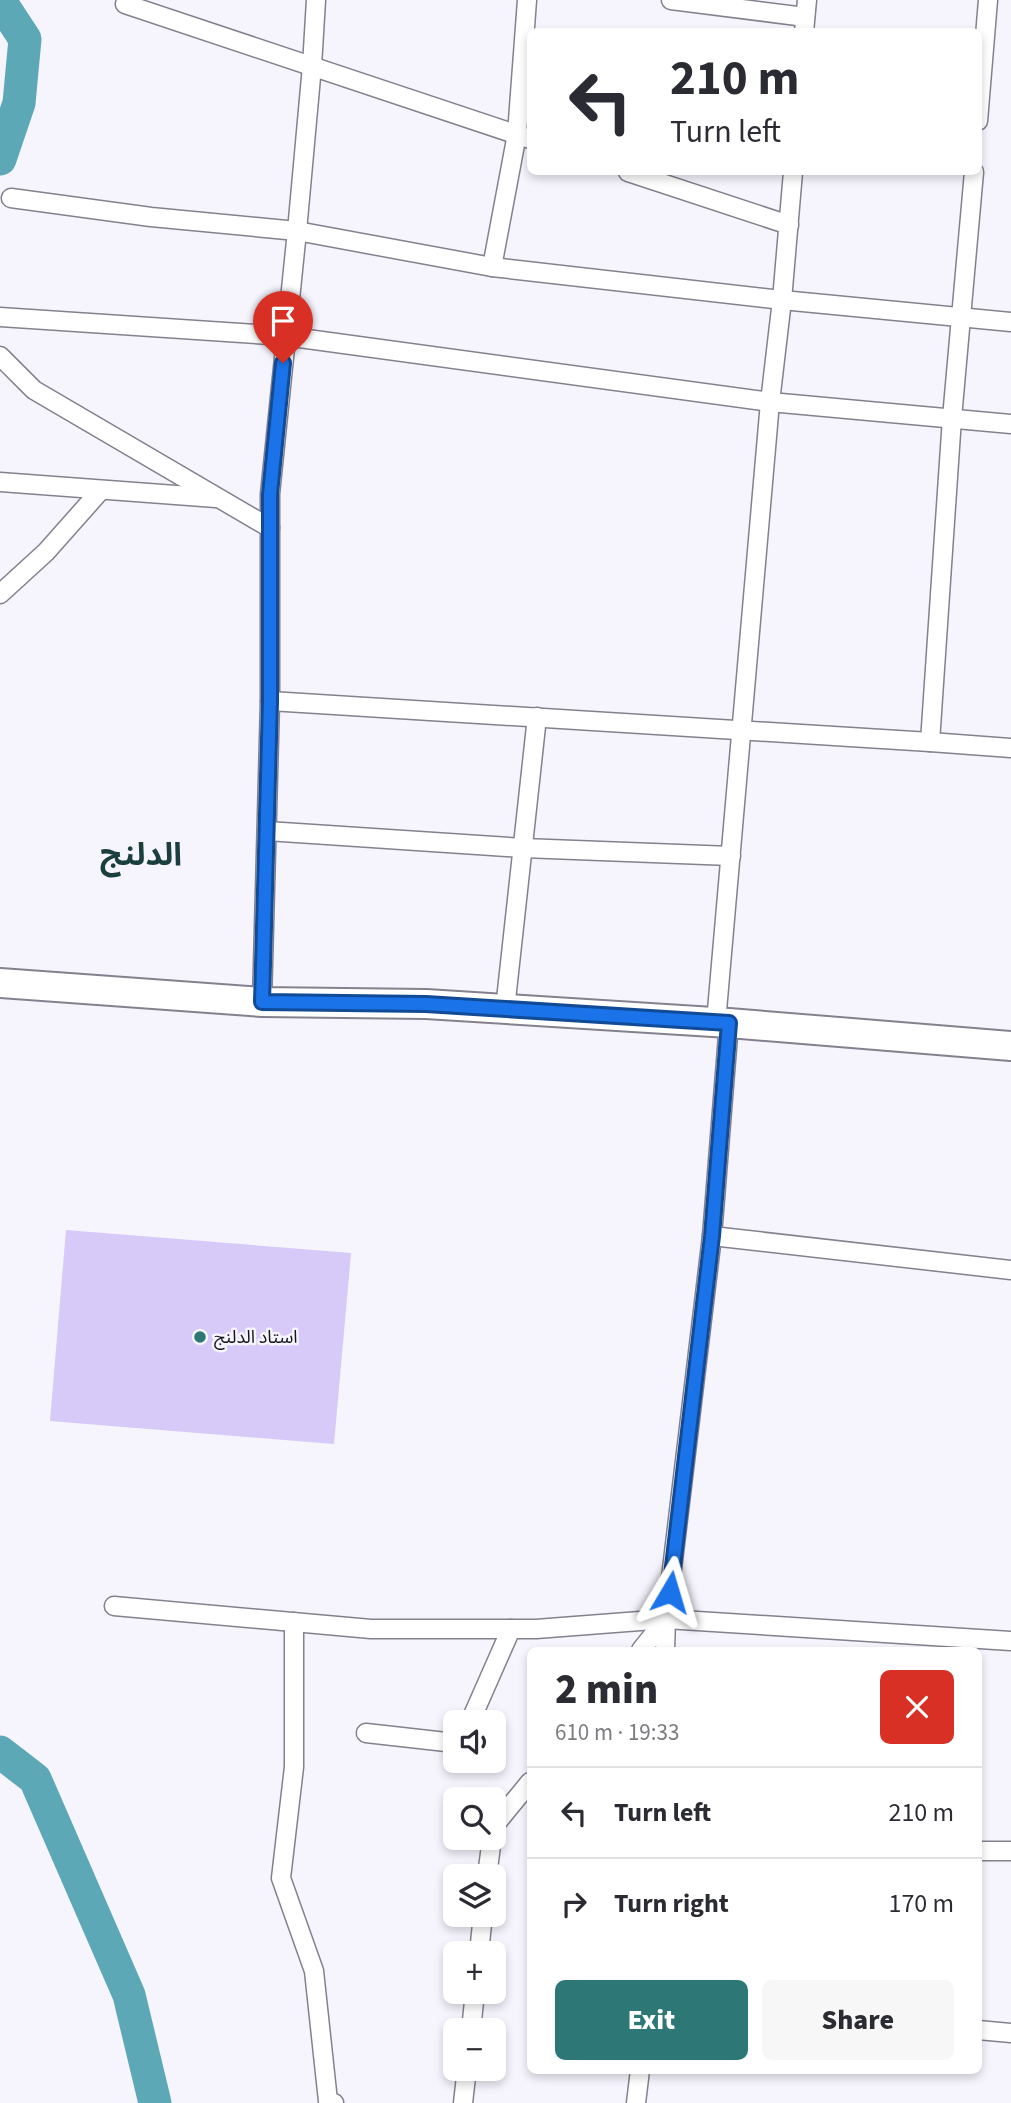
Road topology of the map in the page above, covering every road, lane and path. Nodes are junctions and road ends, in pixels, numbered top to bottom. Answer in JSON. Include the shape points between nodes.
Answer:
{"nodes":[{"id":1,"x":316,"y":0,"type":"edge"},
{"id":2,"x":527,"y":0,"type":"edge"},
{"id":3,"x":671,"y":0,"type":"edge"},
{"id":4,"x":988,"y":0,"type":"edge"},
{"id":5,"x":125,"y":4,"type":"dead end"},
{"id":6,"x":805,"y":16,"type":"edge"},
{"id":7,"x":312,"y":66,"type":"junction"},
{"id":8,"x":982,"y":73,"type":"edge"},
{"id":9,"x":524,"y":137,"type":"edge"},
{"id":10,"x":637,"y":175,"type":"edge"},
{"id":11,"x":793,"y":175,"type":"edge"},
{"id":12,"x":974,"y":175,"type":"edge"},
{"id":13,"x":11,"y":198,"type":"dead end"},
{"id":14,"x":789,"y":225,"type":"junction"},
{"id":15,"x":297,"y":231,"type":"junction"},
{"id":16,"x":492,"y":267,"type":"junction"},
{"id":17,"x":782,"y":300,"type":"junction"},
{"id":18,"x":0,"y":317,"type":"edge"},
{"id":19,"x":963,"y":317,"type":"junction"},
{"id":20,"x":1011,"y":322,"type":"edge"},
{"id":21,"x":285,"y":336,"type":"junction"},
{"id":22,"x":0,"y":356,"type":"edge"},
{"id":23,"x":770,"y":402,"type":"junction"},
{"id":24,"x":953,"y":418,"type":"junction"},
{"id":25,"x":1011,"y":424,"type":"edge"},
{"id":26,"x":0,"y":482,"type":"edge"},
{"id":27,"x":101,"y":490,"type":"junction"},
{"id":28,"x":219,"y":498,"type":"junction"},
{"id":29,"x":270,"y":528,"type":"junction"},
{"id":30,"x":0,"y":594,"type":"edge"},
{"id":31,"x":270,"y":701,"type":"junction"},
{"id":32,"x":537,"y":717,"type":"junction"},
{"id":33,"x":742,"y":730,"type":"junction"},
{"id":34,"x":930,"y":742,"type":"junction"},
{"id":35,"x":1011,"y":748,"type":"edge"},
{"id":36,"x":267,"y":831,"type":"junction"},
{"id":37,"x":523,"y":848,"type":"junction"},
{"id":38,"x":731,"y":856,"type":"junction"},
{"id":39,"x":0,"y":982,"type":"edge"},
{"id":40,"x":262,"y":1002,"type":"junction"},
{"id":41,"x":505,"y":1009,"type":"junction"},
{"id":42,"x":722,"y":1023,"type":"junction"},
{"id":43,"x":1011,"y":1046,"type":"edge"},
{"id":44,"x":712,"y":1236,"type":"junction"},
{"id":45,"x":1011,"y":1270,"type":"edge"},
{"id":46,"x":114,"y":1606,"type":"dead end"},
{"id":47,"x":666,"y":1619,"type":"junction"},
{"id":48,"x":294,"y":1622,"type":"junction"},
{"id":49,"x":511,"y":1629,"type":"junction"},
{"id":50,"x":1011,"y":1641,"type":"edge"},
{"id":51,"x":643,"y":1647,"type":"edge"},
{"id":52,"x":665,"y":1647,"type":"edge"},
{"id":53,"x":475,"y":1710,"type":"edge"},
{"id":54,"x":366,"y":1733,"type":"dead end"},
{"id":55,"x":443,"y":1742,"type":"edge"},
{"id":56,"x":527,"y":1786,"type":"edge"},
{"id":57,"x":506,"y":1811,"type":"edge"},
{"id":58,"x":982,"y":1851,"type":"edge"},
{"id":59,"x":1011,"y":1851,"type":"edge"},
{"id":60,"x":982,"y":2030,"type":"edge"},
{"id":61,"x":1011,"y":2033,"type":"edge"},
{"id":62,"x":640,"y":2074,"type":"edge"},
{"id":63,"x":466,"y":2081,"type":"edge"},
{"id":64,"x":330,"y":2102,"type":"edge"},
{"id":65,"x":463,"y":2103,"type":"edge"},
{"id":66,"x":636,"y":2103,"type":"edge"}],
"edges":[{"from":1,"to":7,"type":"street"},
{"from":2,"to":9,"type":"street"},
{"from":3,"to":6,"type":"street"},
{"from":4,"to":8,"type":"street"},
{"from":5,"to":7,"type":"street"},
{"from":7,"to":9,"type":"street"},
{"from":7,"to":15,"type":"street"},
{"from":9,"to":16,"type":"street"},
{"from":10,"to":14,"type":"street"},
{"from":11,"to":14,"type":"street"},
{"from":12,"to":19,"type":"street"},
{"from":13,"to":15,"type":"street","via":[[151,218]]},
{"from":14,"to":17,"type":"street"},
{"from":15,"to":16,"type":"street"},
{"from":15,"to":21,"type":"street"},
{"from":16,"to":17,"type":"street"},
{"from":17,"to":19,"type":"street"},
{"from":17,"to":23,"type":"street"},
{"from":18,"to":21,"type":"street"},
{"from":19,"to":20,"type":"street"},
{"from":19,"to":24,"type":"street"},
{"from":21,"to":23,"type":"street"},
{"from":21,"to":29,"type":"street"},
{"from":22,"to":28,"type":"street","via":[[34,390]]},
{"from":23,"to":24,"type":"street"},
{"from":23,"to":33,"type":"street"},
{"from":24,"to":25,"type":"street"},
{"from":24,"to":34,"type":"street"},
{"from":26,"to":27,"type":"street"},
{"from":27,"to":28,"type":"street"},
{"from":27,"to":30,"type":"street","via":[[46,552]]},
{"from":28,"to":29,"type":"street"},
{"from":29,"to":31,"type":"street"},
{"from":31,"to":32,"type":"street"},
{"from":31,"to":36,"type":"street"},
{"from":32,"to":33,"type":"street"},
{"from":32,"to":37,"type":"street"},
{"from":33,"to":34,"type":"street"},
{"from":33,"to":38,"type":"street"},
{"from":34,"to":35,"type":"street"},
{"from":36,"to":37,"type":"street"},
{"from":36,"to":40,"type":"street"},
{"from":37,"to":38,"type":"street"},
{"from":37,"to":41,"type":"street"},
{"from":38,"to":42,"type":"street"},
{"from":39,"to":40,"type":"main road"},
{"from":40,"to":41,"type":"main road"},
{"from":41,"to":42,"type":"main road"},
{"from":42,"to":43,"type":"main road"},
{"from":42,"to":44,"type":"street"},
{"from":44,"to":45,"type":"street"},
{"from":44,"to":47,"type":"street"},
{"from":46,"to":48,"type":"street"},
{"from":47,"to":49,"type":"street"},
{"from":47,"to":50,"type":"street"},
{"from":47,"to":51,"type":"street"},
{"from":47,"to":52,"type":"street"},
{"from":48,"to":49,"type":"street","via":[[371,1629]]},
{"from":48,"to":64,"type":"street","via":[[294,1767],[281,1878],[314,1971]]},
{"from":49,"to":53,"type":"street"},
{"from":54,"to":55,"type":"street"},
{"from":56,"to":57,"type":"street"},
{"from":58,"to":59,"type":"street"},
{"from":60,"to":61,"type":"street"},
{"from":62,"to":66,"type":"street"},
{"from":63,"to":65,"type":"street"}]}
